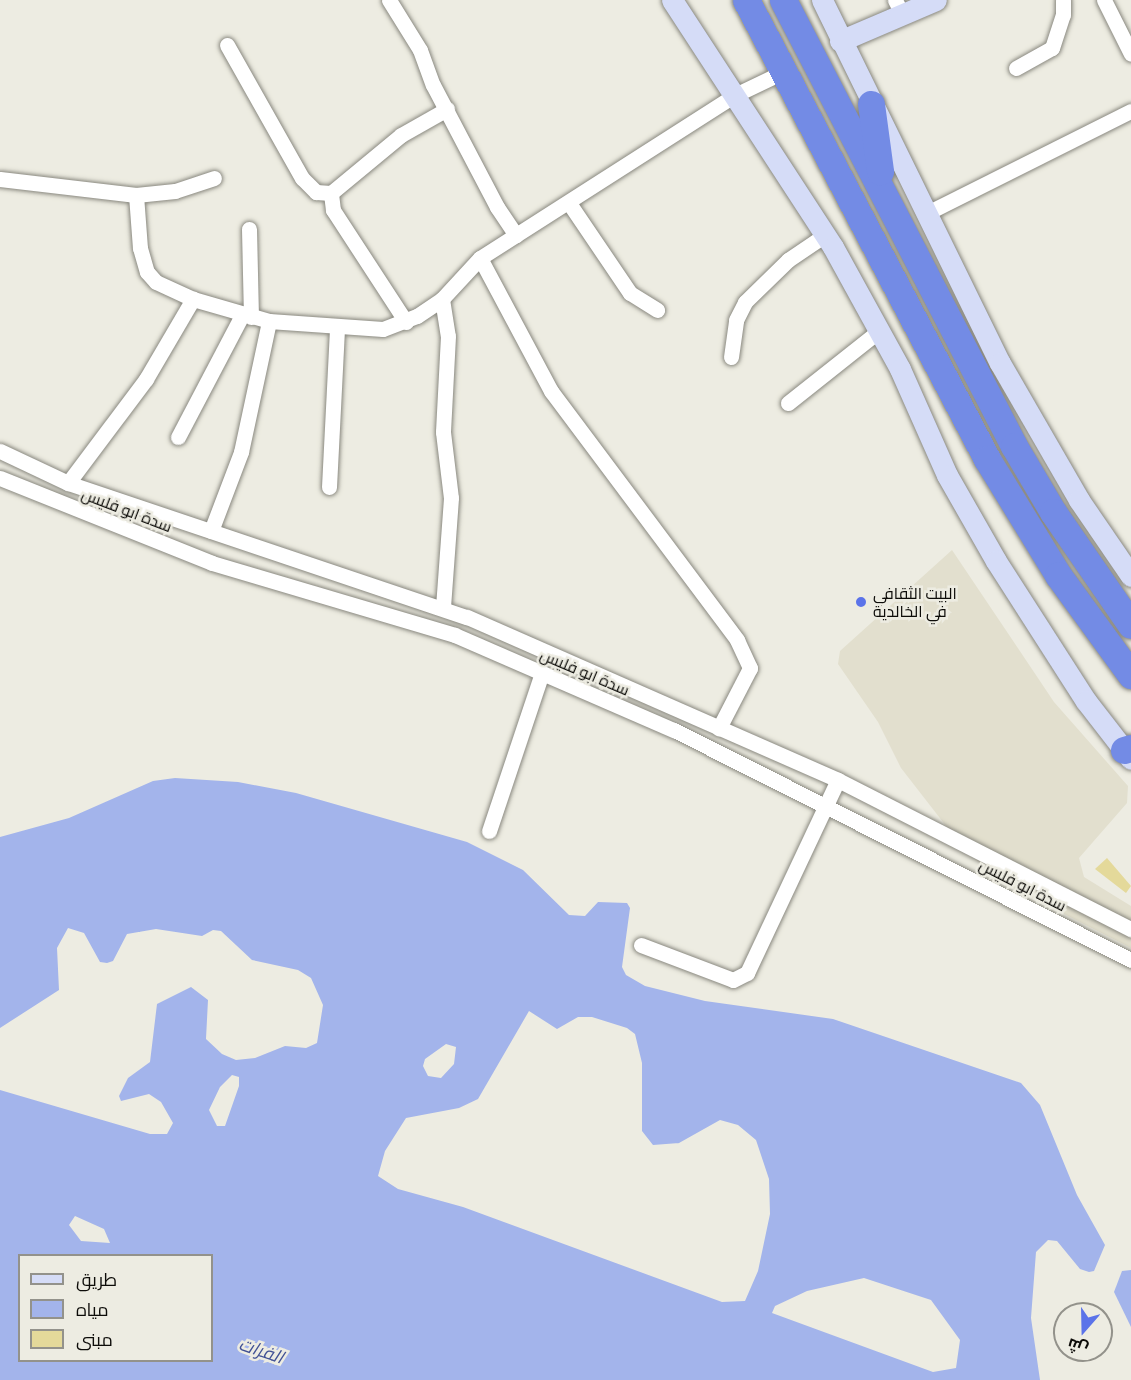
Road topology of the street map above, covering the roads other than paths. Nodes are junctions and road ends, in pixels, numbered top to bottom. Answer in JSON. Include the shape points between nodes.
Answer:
{"nodes":[{"id":1,"x":389,"y":0,"type":"edge"},
{"id":2,"x":672,"y":0,"type":"edge"},
{"id":3,"x":746,"y":0,"type":"edge"},
{"id":4,"x":783,"y":0,"type":"edge"},
{"id":5,"x":822,"y":0,"type":"edge"},
{"id":6,"x":936,"y":0,"type":"edge"},
{"id":7,"x":1063,"y":0,"type":"edge"},
{"id":8,"x":1104,"y":0,"type":"edge"},
{"id":9,"x":899,"y":7,"type":"edge"},
{"id":10,"x":840,"y":41,"type":"junction"},
{"id":11,"x":227,"y":45,"type":"dead end"},
{"id":12,"x":1131,"y":54,"type":"edge"},
{"id":13,"x":1016,"y":69,"type":"dead end"},
{"id":14,"x":785,"y":71,"type":"junction"},
{"id":15,"x":735,"y":95,"type":"junction"},
{"id":16,"x":871,"y":104,"type":"junction"},
{"id":17,"x":447,"y":109,"type":"junction"},
{"id":18,"x":1131,"y":111,"type":"edge"},
{"id":19,"x":214,"y":178,"type":"dead end"},
{"id":20,"x":0,"y":179,"type":"edge"},
{"id":21,"x":331,"y":194,"type":"junction"},
{"id":22,"x":882,"y":194,"type":"junction"},
{"id":23,"x":136,"y":195,"type":"junction"},
{"id":24,"x":569,"y":203,"type":"junction"},
{"id":25,"x":925,"y":214,"type":"junction"},
{"id":26,"x":249,"y":229,"type":"dead end"},
{"id":27,"x":516,"y":235,"type":"junction"},
{"id":28,"x":825,"y":235,"type":"junction"},
{"id":29,"x":480,"y":258,"type":"junction"},
{"id":30,"x":193,"y":299,"type":"junction"},
{"id":31,"x":442,"y":299,"type":"junction"},
{"id":32,"x":657,"y":310,"type":"dead end"},
{"id":33,"x":247,"y":316,"type":"junction"},
{"id":34,"x":269,"y":321,"type":"junction"},
{"id":35,"x":406,"y":322,"type":"junction"},
{"id":36,"x":337,"y":328,"type":"junction"},
{"id":37,"x":879,"y":331,"type":"junction"},
{"id":38,"x":731,"y":357,"type":"dead end"},
{"id":39,"x":788,"y":403,"type":"dead end"},
{"id":40,"x":178,"y":437,"type":"dead end"},
{"id":41,"x":1014,"y":446,"type":"junction"},
{"id":42,"x":0,"y":451,"type":"edge"},
{"id":43,"x":987,"y":459,"type":"junction"},
{"id":44,"x":0,"y":478,"type":"edge"},
{"id":45,"x":68,"y":483,"type":"junction"},
{"id":46,"x":329,"y":487,"type":"dead end"},
{"id":47,"x":211,"y":531,"type":"junction"},
{"id":48,"x":1131,"y":576,"type":"edge"},
{"id":49,"x":443,"y":608,"type":"junction"},
{"id":50,"x":1131,"y":625,"type":"edge"},
{"id":51,"x":542,"y":673,"type":"junction"},
{"id":52,"x":1131,"y":675,"type":"edge"},
{"id":53,"x":719,"y":728,"type":"junction"},
{"id":54,"x":1129,"y":752,"type":"edge"},
{"id":55,"x":838,"y":780,"type":"junction"},
{"id":56,"x":826,"y":806,"type":"junction"},
{"id":57,"x":489,"y":831,"type":"dead end"},
{"id":58,"x":1131,"y":929,"type":"edge"},
{"id":59,"x":641,"y":945,"type":"dead end"},
{"id":60,"x":1131,"y":960,"type":"edge"}],
"edges":[{"from":1,"to":17,"type":"street","via":[[420,50]]},
{"from":2,"to":15,"type":"main road","via":[[693,40]]},
{"from":3,"to":14,"type":"highway"},
{"from":4,"to":22,"type":"highway"},
{"from":5,"to":10,"type":"main road"},
{"from":6,"to":9,"type":"main road"},
{"from":7,"to":13,"type":"street","via":[[1064,15],[1052,48]]},
{"from":8,"to":12,"type":"street"},
{"from":9,"to":10,"type":"main road"},
{"from":10,"to":16,"type":"main road"},
{"from":11,"to":21,"type":"street","via":[[302,178],[316,192]]},
{"from":14,"to":15,"type":"street"},
{"from":14,"to":43,"type":"highway"},
{"from":15,"to":24,"type":"street"},
{"from":15,"to":28,"type":"main road"},
{"from":16,"to":22,"type":"highway"},
{"from":16,"to":25,"type":"main road"},
{"from":17,"to":21,"type":"street","via":[[401,135]]},
{"from":17,"to":27,"type":"street"},
{"from":18,"to":25,"type":"street"},
{"from":19,"to":23,"type":"street","via":[[174,191]]},
{"from":20,"to":23,"type":"street"},
{"from":21,"to":35,"type":"street","via":[[333,210]]},
{"from":22,"to":41,"type":"highway"},
{"from":23,"to":30,"type":"street","via":[[140,248],[147,272],[156,282]]},
{"from":24,"to":27,"type":"street"},
{"from":24,"to":32,"type":"street","via":[[630,293]]},
{"from":25,"to":48,"type":"main road","via":[[1040,436]]},
{"from":26,"to":33,"type":"street"},
{"from":27,"to":29,"type":"street"},
{"from":28,"to":37,"type":"main road"},
{"from":28,"to":38,"type":"street","via":[[788,260],[746,302],[736,320]]},
{"from":29,"to":31,"type":"street"},
{"from":29,"to":53,"type":"street","via":[[551,391],[737,640],[750,668]]},
{"from":30,"to":33,"type":"street"},
{"from":30,"to":45,"type":"street","via":[[146,379]]},
{"from":31,"to":35,"type":"street"},
{"from":31,"to":49,"type":"street","via":[[448,336],[443,432],[450,498]]},
{"from":33,"to":34,"type":"street"},
{"from":33,"to":40,"type":"street"},
{"from":34,"to":36,"type":"street"},
{"from":34,"to":47,"type":"street","via":[[241,452]]},
{"from":35,"to":36,"type":"street","via":[[383,329]]},
{"from":36,"to":46,"type":"street"},
{"from":37,"to":39,"type":"street"},
{"from":37,"to":54,"type":"main road","via":[[947,475],[996,561],[1086,701]]},
{"from":41,"to":43,"type":"highway"},
{"from":41,"to":50,"type":"highway","via":[[1053,512]]},
{"from":42,"to":45,"type":"street","name":"سدة ابو فليس"},
{"from":43,"to":52,"type":"highway","via":[[1058,575]]},
{"from":44,"to":51,"type":"street","name":"سدة ابو فليس","via":[[212,562],[432,627]]},
{"from":45,"to":47,"type":"street","name":"سدة ابو فليس"},
{"from":47,"to":49,"type":"street","name":"سدة ابو فليس"},
{"from":49,"to":53,"type":"street","name":"سدة ابو فليس"},
{"from":51,"to":56,"type":"street","name":"سدة ابو فليس","via":[[674,730]]},
{"from":51,"to":57,"type":"street"},
{"from":53,"to":55,"type":"street","name":"سدة ابو فليس"},
{"from":55,"to":56,"type":"street"},
{"from":55,"to":58,"type":"street","name":"سدة ابو فليس"},
{"from":56,"to":59,"type":"street","via":[[747,973],[733,980]]},
{"from":56,"to":60,"type":"street","name":"سدة ابو فليس"}]}
